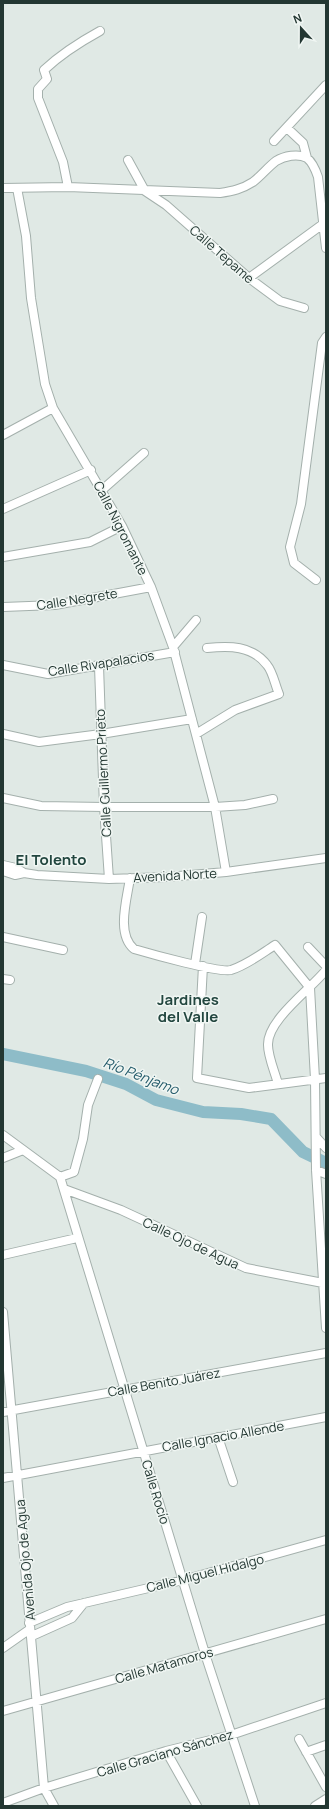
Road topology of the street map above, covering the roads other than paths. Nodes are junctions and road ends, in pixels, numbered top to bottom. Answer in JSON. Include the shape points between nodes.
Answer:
{"nodes":[{"id":1,"x":100,"y":31,"type":"dead end"},
{"id":2,"x":326,"y":85,"type":"edge"},
{"id":3,"x":287,"y":128,"type":"junction"},
{"id":4,"x":274,"y":142,"type":"dead end"},
{"id":5,"x":307,"y":158,"type":"junction"},
{"id":6,"x":128,"y":160,"type":"dead end"},
{"id":7,"x":68,"y":187,"type":"junction"},
{"id":8,"x":3,"y":188,"type":"edge"},
{"id":9,"x":17,"y":188,"type":"junction"},
{"id":10,"x":145,"y":191,"type":"junction"},
{"id":11,"x":323,"y":224,"type":"junction"},
{"id":12,"x":326,"y":248,"type":"edge"},
{"id":13,"x":249,"y":278,"type":"junction"},
{"id":14,"x":304,"y":308,"type":"dead end"},
{"id":15,"x":326,"y":336,"type":"edge"},
{"id":16,"x":53,"y":408,"type":"junction"},
{"id":17,"x":3,"y":435,"type":"edge"},
{"id":18,"x":144,"y":453,"type":"dead end"},
{"id":19,"x":91,"y":470,"type":"junction"},
{"id":20,"x":102,"y":490,"type":"junction"},
{"id":21,"x":3,"y":509,"type":"edge"},
{"id":22,"x":122,"y":526,"type":"junction"},
{"id":23,"x":3,"y":557,"type":"edge"},
{"id":24,"x":316,"y":580,"type":"dead end"},
{"id":25,"x":151,"y":587,"type":"junction"},
{"id":26,"x":3,"y":607,"type":"edge"},
{"id":27,"x":196,"y":620,"type":"dead end"},
{"id":28,"x":207,"y":648,"type":"dead end"},
{"id":29,"x":174,"y":649,"type":"junction"},
{"id":30,"x":3,"y":665,"type":"edge"},
{"id":31,"x":99,"y":666,"type":"junction"},
{"id":32,"x":192,"y":719,"type":"junction"},
{"id":33,"x":3,"y":734,"type":"edge"},
{"id":34,"x":101,"y":734,"type":"junction"},
{"id":35,"x":196,"y":734,"type":"junction"},
{"id":36,"x":3,"y":798,"type":"edge"},
{"id":37,"x":273,"y":799,"type":"dead end"},
{"id":38,"x":104,"y":807,"type":"junction"},
{"id":39,"x":215,"y":807,"type":"junction"},
{"id":40,"x":326,"y":858,"type":"edge"},
{"id":41,"x":3,"y":865,"type":"edge"},
{"id":42,"x":3,"y":871,"type":"edge"},
{"id":43,"x":226,"y":872,"type":"junction"},
{"id":44,"x":24,"y":873,"type":"junction"},
{"id":45,"x":130,"y":878,"type":"junction"},
{"id":46,"x":109,"y":879,"type":"junction"},
{"id":47,"x":202,"y":917,"type":"dead end"},
{"id":48,"x":3,"y":937,"type":"edge"},
{"id":49,"x":308,"y":946,"type":"dead end"},
{"id":50,"x":63,"y":950,"type":"dead end"},
{"id":51,"x":199,"y":965,"type":"junction"},
{"id":52,"x":326,"y":966,"type":"edge"},
{"id":53,"x":326,"y":970,"type":"edge"},
{"id":54,"x":310,"y":988,"type":"junction"},
{"id":55,"x":326,"y":1078,"type":"edge"},
{"id":56,"x":98,"y":1079,"type":"dead end"},
{"id":57,"x":315,"y":1079,"type":"junction"},
{"id":58,"x":278,"y":1084,"type":"junction"},
{"id":59,"x":3,"y":1135,"type":"edge"},
{"id":60,"x":317,"y":1141,"type":"junction"},
{"id":61,"x":326,"y":1148,"type":"edge"},
{"id":62,"x":23,"y":1150,"type":"junction"},
{"id":63,"x":3,"y":1158,"type":"edge"},
{"id":64,"x":316,"y":1170,"type":"junction"},
{"id":65,"x":326,"y":1174,"type":"edge"},
{"id":66,"x":60,"y":1177,"type":"junction"},
{"id":67,"x":64,"y":1189,"type":"junction"},
{"id":68,"x":77,"y":1238,"type":"junction"},
{"id":69,"x":3,"y":1255,"type":"edge"},
{"id":70,"x":323,"y":1283,"type":"junction"},
{"id":71,"x":3,"y":1312,"type":"edge"},
{"id":72,"x":326,"y":1328,"type":"edge"},
{"id":73,"x":326,"y":1353,"type":"edge"},
{"id":74,"x":124,"y":1389,"type":"junction"},
{"id":75,"x":13,"y":1410,"type":"junction"},
{"id":76,"x":3,"y":1412,"type":"edge"},
{"id":77,"x":326,"y":1417,"type":"edge"},
{"id":78,"x":218,"y":1437,"type":"junction"},
{"id":79,"x":143,"y":1451,"type":"junction"},
{"id":80,"x":18,"y":1475,"type":"junction"},
{"id":81,"x":3,"y":1478,"type":"edge"},
{"id":82,"x":233,"y":1482,"type":"dead end"},
{"id":83,"x":326,"y":1540,"type":"edge"},
{"id":84,"x":183,"y":1580,"type":"junction"},
{"id":85,"x":84,"y":1603,"type":"junction"},
{"id":86,"x":326,"y":1620,"type":"edge"},
{"id":87,"x":30,"y":1629,"type":"junction"},
{"id":88,"x":3,"y":1648,"type":"edge"},
{"id":89,"x":205,"y":1653,"type":"junction"},
{"id":90,"x":36,"y":1701,"type":"junction"},
{"id":91,"x":326,"y":1703,"type":"edge"},
{"id":92,"x":3,"y":1711,"type":"edge"},
{"id":93,"x":231,"y":1735,"type":"junction"},
{"id":94,"x":299,"y":1739,"type":"dead end"},
{"id":95,"x":326,"y":1745,"type":"edge"},
{"id":96,"x":166,"y":1751,"type":"junction"},
{"id":97,"x":306,"y":1752,"type":"junction"},
{"id":98,"x":326,"y":1787,"type":"edge"},
{"id":99,"x":44,"y":1788,"type":"junction"},
{"id":100,"x":326,"y":1799,"type":"edge"},
{"id":101,"x":3,"y":1803,"type":"edge"},
{"id":102,"x":54,"y":1806,"type":"edge"},
{"id":103,"x":197,"y":1806,"type":"edge"},
{"id":104,"x":255,"y":1806,"type":"edge"},
{"id":105,"x":315,"y":1806,"type":"edge"}],
"edges":[{"from":1,"to":7,"type":"street","via":[[84,39],[44,70],[47,79],[38,89],[38,98],[63,162]]},
{"from":2,"to":3,"type":"street"},
{"from":3,"to":4,"type":"street"},
{"from":3,"to":5,"type":"street","via":[[303,143]]},
{"from":5,"to":10,"type":"street","via":[[284,157],[254,181],[238,190],[220,193]]},
{"from":5,"to":11,"type":"street","via":[[314,166],[318,177]]},
{"from":6,"to":10,"type":"street"},
{"from":7,"to":9,"type":"street"},
{"from":7,"to":10,"type":"street"},
{"from":8,"to":9,"type":"street"},
{"from":9,"to":16,"type":"street","name":"Calle Nigromante","via":[[26,236],[31,298],[45,384]]},
{"from":10,"to":13,"type":"street","name":"Calle Tepame","via":[[166,205]]},
{"from":11,"to":12,"type":"street"},
{"from":11,"to":13,"type":"street"},
{"from":13,"to":14,"type":"street","name":"Calle Tepame","via":[[280,301]]},
{"from":15,"to":24,"type":"street","via":[[322,343],[301,504],[290,547],[294,563]]},
{"from":16,"to":17,"type":"street"},
{"from":16,"to":19,"type":"street","name":"Calle Nigromante"},
{"from":18,"to":20,"type":"street"},
{"from":19,"to":20,"type":"street","name":"Calle Nigromante"},
{"from":19,"to":21,"type":"street"},
{"from":20,"to":22,"type":"street","name":"Calle Nigromante"},
{"from":22,"to":23,"type":"street","via":[[90,542]]},
{"from":22,"to":25,"type":"street","name":"Calle Nigromante"},
{"from":25,"to":26,"type":"street","name":"Calle Negrete","via":[[55,605]]},
{"from":25,"to":29,"type":"street","name":"Calle Nigromante"},
{"from":27,"to":29,"type":"street"},
{"from":28,"to":35,"type":"street","via":[[228,646],[249,650],[268,665],[279,694],[236,710]]},
{"from":29,"to":31,"type":"street","name":"Calle Rivapalacios"},
{"from":29,"to":32,"type":"street","name":"Calle Nigromante"},
{"from":30,"to":31,"type":"street","name":"Calle Rivapalacios","via":[[48,674]]},
{"from":31,"to":34,"type":"street","name":"Calle Guillermo Prieto"},
{"from":32,"to":34,"type":"street"},
{"from":32,"to":35,"type":"street","name":"Calle Nigromante"},
{"from":33,"to":34,"type":"street","via":[[39,742]]},
{"from":34,"to":38,"type":"street","name":"Calle Guillermo Prieto"},
{"from":35,"to":39,"type":"street","name":"Calle Nigromante"},
{"from":36,"to":38,"type":"street","via":[[41,806]]},
{"from":37,"to":39,"type":"street","via":[[245,805]]},
{"from":38,"to":39,"type":"street"},
{"from":38,"to":46,"type":"street","name":"Calle Guillermo Prieto"},
{"from":39,"to":43,"type":"street","name":"Calle Nigromante"},
{"from":40,"to":43,"type":"street","name":"Avenida Norte"},
{"from":41,"to":44,"type":"street","name":"Avenida Norte"},
{"from":42,"to":44,"type":"street","name":"Avenida Norte"},
{"from":43,"to":45,"type":"street","name":"Avenida Norte"},
{"from":44,"to":46,"type":"street","name":"Avenida Norte"},
{"from":45,"to":46,"type":"street","name":"Avenida Norte"},
{"from":45,"to":51,"type":"street","via":[[124,924],[128,944],[134,950]]},
{"from":47,"to":51,"type":"street"},
{"from":48,"to":50,"type":"street"},
{"from":49,"to":52,"type":"street"},
{"from":51,"to":54,"type":"street","via":[[230,970],[245,965],[274,945]]},
{"from":51,"to":58,"type":"street","via":[[197,1078],[249,1088]]},
{"from":53,"to":54,"type":"street"},
{"from":54,"to":57,"type":"street"},
{"from":54,"to":58,"type":"street","via":[[288,1008],[269,1036],[268,1045]]},
{"from":55,"to":57,"type":"street"},
{"from":56,"to":66,"type":"street","via":[[88,1105],[83,1139],[74,1172]]},
{"from":57,"to":58,"type":"street"},
{"from":57,"to":60,"type":"street"},
{"from":59,"to":62,"type":"street"},
{"from":60,"to":61,"type":"street"},
{"from":60,"to":64,"type":"street"},
{"from":62,"to":63,"type":"street"},
{"from":62,"to":66,"type":"street"},
{"from":64,"to":65,"type":"street"},
{"from":64,"to":70,"type":"street"},
{"from":66,"to":67,"type":"street","name":"Calle Rocío"},
{"from":67,"to":68,"type":"street","name":"Calle Rocío"},
{"from":67,"to":70,"type":"street","name":"Calle Ojo de Agua","via":[[121,1210],[246,1268]]},
{"from":68,"to":69,"type":"street"},
{"from":68,"to":74,"type":"street","name":"Calle Rocío"},
{"from":70,"to":72,"type":"street"},
{"from":71,"to":75,"type":"street","name":"Avenida Ojo de Agua"},
{"from":73,"to":74,"type":"street","name":"Calle Benito Juárez"},
{"from":74,"to":75,"type":"street","name":"Calle Benito Juárez"},
{"from":74,"to":79,"type":"street","name":"Calle Rocío"},
{"from":75,"to":76,"type":"street","name":"Calle Benito Juárez"},
{"from":75,"to":80,"type":"street","name":"Avenida Ojo de Agua"},
{"from":77,"to":78,"type":"street","name":"Calle Ignacio Allende"},
{"from":78,"to":79,"type":"street","name":"Calle Ignacio Allende"},
{"from":78,"to":82,"type":"street"},
{"from":79,"to":80,"type":"street","name":"Calle Ignacio Allende"},
{"from":79,"to":84,"type":"street","name":"Calle Rocío"},
{"from":80,"to":81,"type":"street","name":"Calle Ignacio Allende"},
{"from":80,"to":87,"type":"street","name":"Avenida Ojo de Agua"},
{"from":83,"to":84,"type":"street","name":"Calle Miguel Hidalgo"},
{"from":84,"to":85,"type":"street","name":"Calle Miguel Hidalgo"},
{"from":84,"to":89,"type":"street","name":"Calle Rocío"},
{"from":85,"to":87,"type":"street","name":"Calle Miguel Hidalgo","via":[[67,1607]]},
{"from":85,"to":87,"type":"street","name":"Calle Miguel Hidalgo","via":[[72,1618]]},
{"from":86,"to":89,"type":"street","name":"Calle Matamoros"},
{"from":87,"to":88,"type":"street","name":"Calle Miguel Hidalgo"},
{"from":87,"to":90,"type":"street","name":"Avenida Ojo de Agua"},
{"from":89,"to":90,"type":"street","name":"Calle Matamoros"},
{"from":89,"to":93,"type":"street","name":"Calle Rocío"},
{"from":90,"to":92,"type":"street","name":"Calle Matamoros"},
{"from":90,"to":99,"type":"street","name":"Avenida Ojo de Agua"},
{"from":91,"to":93,"type":"street","name":"Calle Graciano Sánchez"},
{"from":93,"to":96,"type":"street","name":"Calle Graciano Sánchez"},
{"from":93,"to":104,"type":"street","name":"Calle Rocío"},
{"from":94,"to":97,"type":"street"},
{"from":95,"to":97,"type":"street"},
{"from":96,"to":99,"type":"street","name":"Calle Graciano Sánchez"},
{"from":96,"to":103,"type":"street"},
{"from":97,"to":98,"type":"street"},
{"from":99,"to":101,"type":"street","name":"Calle Graciano Sánchez"},
{"from":99,"to":102,"type":"street","name":"Avenida Ojo de Agua"},
{"from":100,"to":105,"type":"street"}]}
